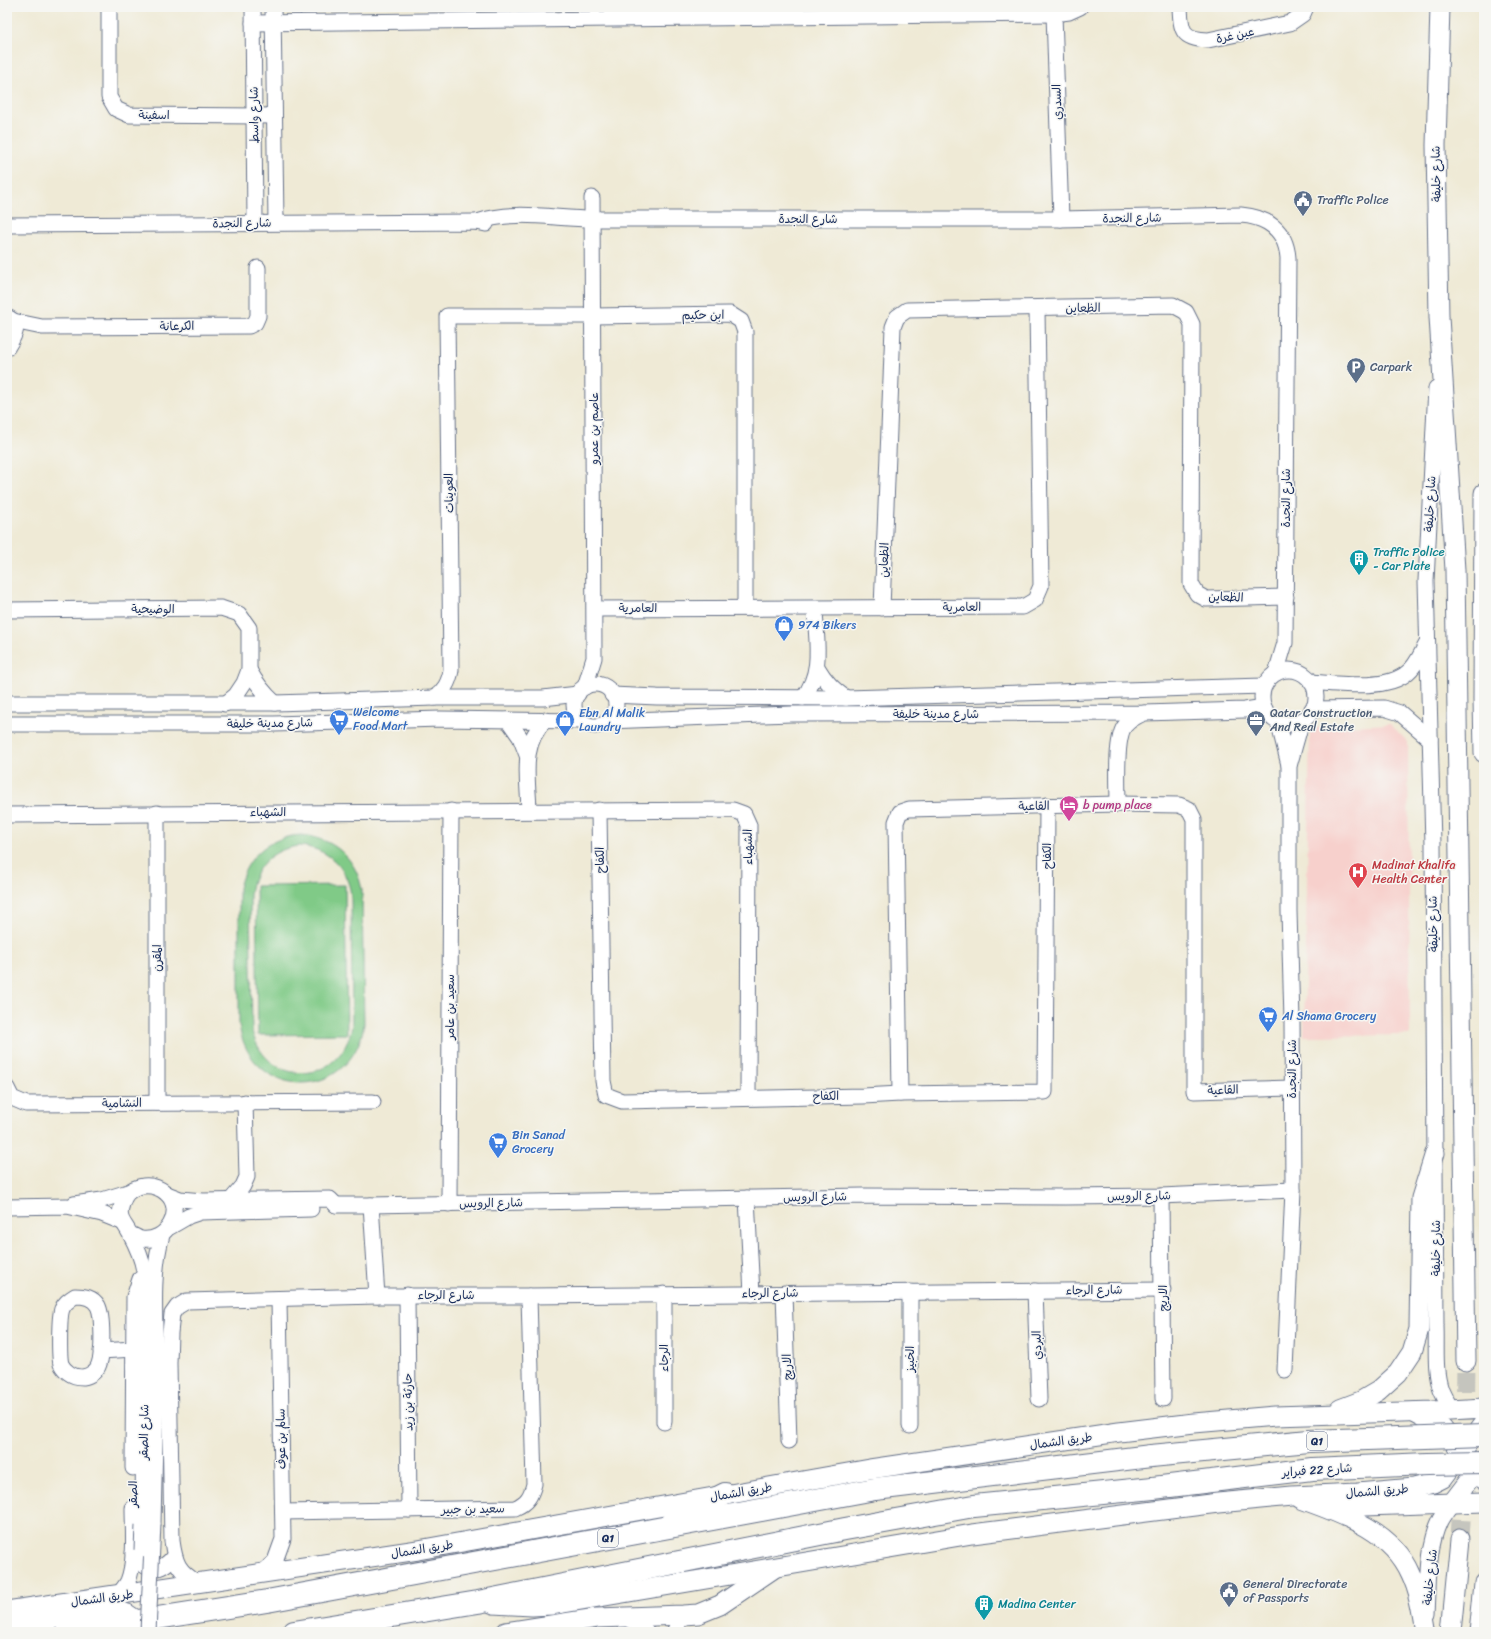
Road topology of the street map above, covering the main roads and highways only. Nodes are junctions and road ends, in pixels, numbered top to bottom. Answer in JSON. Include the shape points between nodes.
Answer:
{"nodes":[{"id":1,"x":1440,"y":7,"type":"edge"},
{"id":2,"x":1484,"y":493,"type":"edge"},
{"id":3,"x":1484,"y":753,"type":"edge"},
{"id":4,"x":1435,"y":1153,"type":"road end"},
{"id":5,"x":1466,"y":1361,"type":"tunnel mouth"},
{"id":6,"x":1484,"y":1408,"type":"edge"},
{"id":7,"x":1451,"y":1410,"type":"junction"},
{"id":8,"x":1413,"y":1412,"type":"junction"},
{"id":9,"x":1328,"y":1414,"type":"junction"},
{"id":10,"x":1484,"y":1423,"type":"edge"},
{"id":11,"x":1476,"y":1444,"type":"edge"},
{"id":12,"x":1482,"y":1468,"type":"edge"},
{"id":13,"x":1413,"y":1488,"type":"junction"},
{"id":14,"x":725,"y":1494,"type":"junction"},
{"id":15,"x":1292,"y":1496,"type":"junction"},
{"id":16,"x":1484,"y":1502,"type":"edge"},
{"id":17,"x":1452,"y":1503,"type":"junction"},
{"id":18,"x":1323,"y":1507,"type":"junction"},
{"id":19,"x":1460,"y":1539,"type":"tunnel mouth"},
{"id":20,"x":486,"y":1561,"type":"junction"},
{"id":21,"x":777,"y":1566,"type":"junction"},
{"id":22,"x":1484,"y":1583,"type":"edge"},
{"id":23,"x":478,"y":1602,"type":"junction"},
{"id":24,"x":523,"y":1606,"type":"junction"},
{"id":25,"x":7,"y":1611,"type":"edge"},
{"id":26,"x":597,"y":1618,"type":"junction"},
{"id":27,"x":7,"y":1623,"type":"edge"},
{"id":28,"x":140,"y":1628,"type":"edge"},
{"id":29,"x":1425,"y":1630,"type":"edge"},
{"id":30,"x":67,"y":1632,"type":"edge"},
{"id":31,"x":294,"y":1632,"type":"edge"},
{"id":32,"x":506,"y":1632,"type":"edge"},
{"id":33,"x":1451,"y":1632,"type":"edge"},
{"id":34,"x":1479,"y":1632,"type":"edge"}],
"edges":[{"from":1,"to":5,"type":"main road","name":"شارع خليفة","via":[[1436,145],[1439,340],[1454,570]]},
{"from":2,"to":3,"type":"main road"},
{"from":4,"to":9,"type":"main road","via":[[1421,1198],[1419,1329],[1412,1352],[1398,1373],[1378,1391]]},
{"from":6,"to":7,"type":"main road"},
{"from":7,"to":8,"type":"main road"},
{"from":7,"to":11,"type":"main road"},
{"from":8,"to":9,"type":"main road","name":"طريق الشمال"},
{"from":8,"to":11,"type":"main road","name":"طريق الشمال"},
{"from":8,"to":13,"type":"main road","via":[[1425,1434],[1428,1446],[1424,1470]]},
{"from":9,"to":14,"type":"main road","name":"طريق الشمال","via":[[1275,1416],[1119,1432],[870,1469]]},
{"from":10,"to":11,"type":"main road","name":"طريق الشمال"},
{"from":11,"to":12,"type":"main road","name":"طريق الشمال"},
{"from":11,"to":13,"type":"main road","name":"طريق الشمال","via":[[1443,1478]]},
{"from":11,"to":20,"type":"highway","name":"طريق الشمال","number":"Q1","bridge":true,"via":[[1309,1441],[1151,1456],[875,1490]]},
{"from":12,"to":17,"type":"main road"},
{"from":12,"to":23,"type":"highway","name":"شارع 22 فبراير","bridge":true,"via":[[1427,1464],[1312,1469],[974,1506]]},
{"from":13,"to":15,"type":"main road","name":"طريق الشمال"},
{"from":14,"to":20,"type":"highway","via":[[697,1508],[680,1513],[518,1547]]},
{"from":14,"to":25,"type":"main road","name":"طريق الشمال","via":[[418,1550]]},
{"from":15,"to":18,"type":"main road"},
{"from":15,"to":21,"type":"main road","name":"طريق الشمال","via":[[972,1534]]},
{"from":16,"to":17,"type":"main road"},
{"from":17,"to":18,"type":"main road"},
{"from":18,"to":29,"type":"main road","via":[[1374,1530],[1401,1556],[1418,1592]]},
{"from":19,"to":33,"type":"main road"},
{"from":20,"to":28,"type":"highway","name":"طريق الشمال","number":"Q1","via":[[267,1601]]},
{"from":21,"to":24,"type":"main road","via":[[552,1605]]},
{"from":21,"to":26,"type":"main road","name":"طريق الشمال","via":[[720,1605],[698,1614]]},
{"from":22,"to":34,"type":"main road"},
{"from":23,"to":24,"type":"main road"},
{"from":23,"to":31,"type":"highway"},
{"from":24,"to":26,"type":"main road","via":[[551,1616]]},
{"from":26,"to":32,"type":"main road","name":"طريق الشمال"},
{"from":27,"to":28,"type":"highway","via":[[109,1610],[126,1615]]},
{"from":28,"to":30,"type":"highway","name":"طريق الشمال","number":"Q1"}]}
